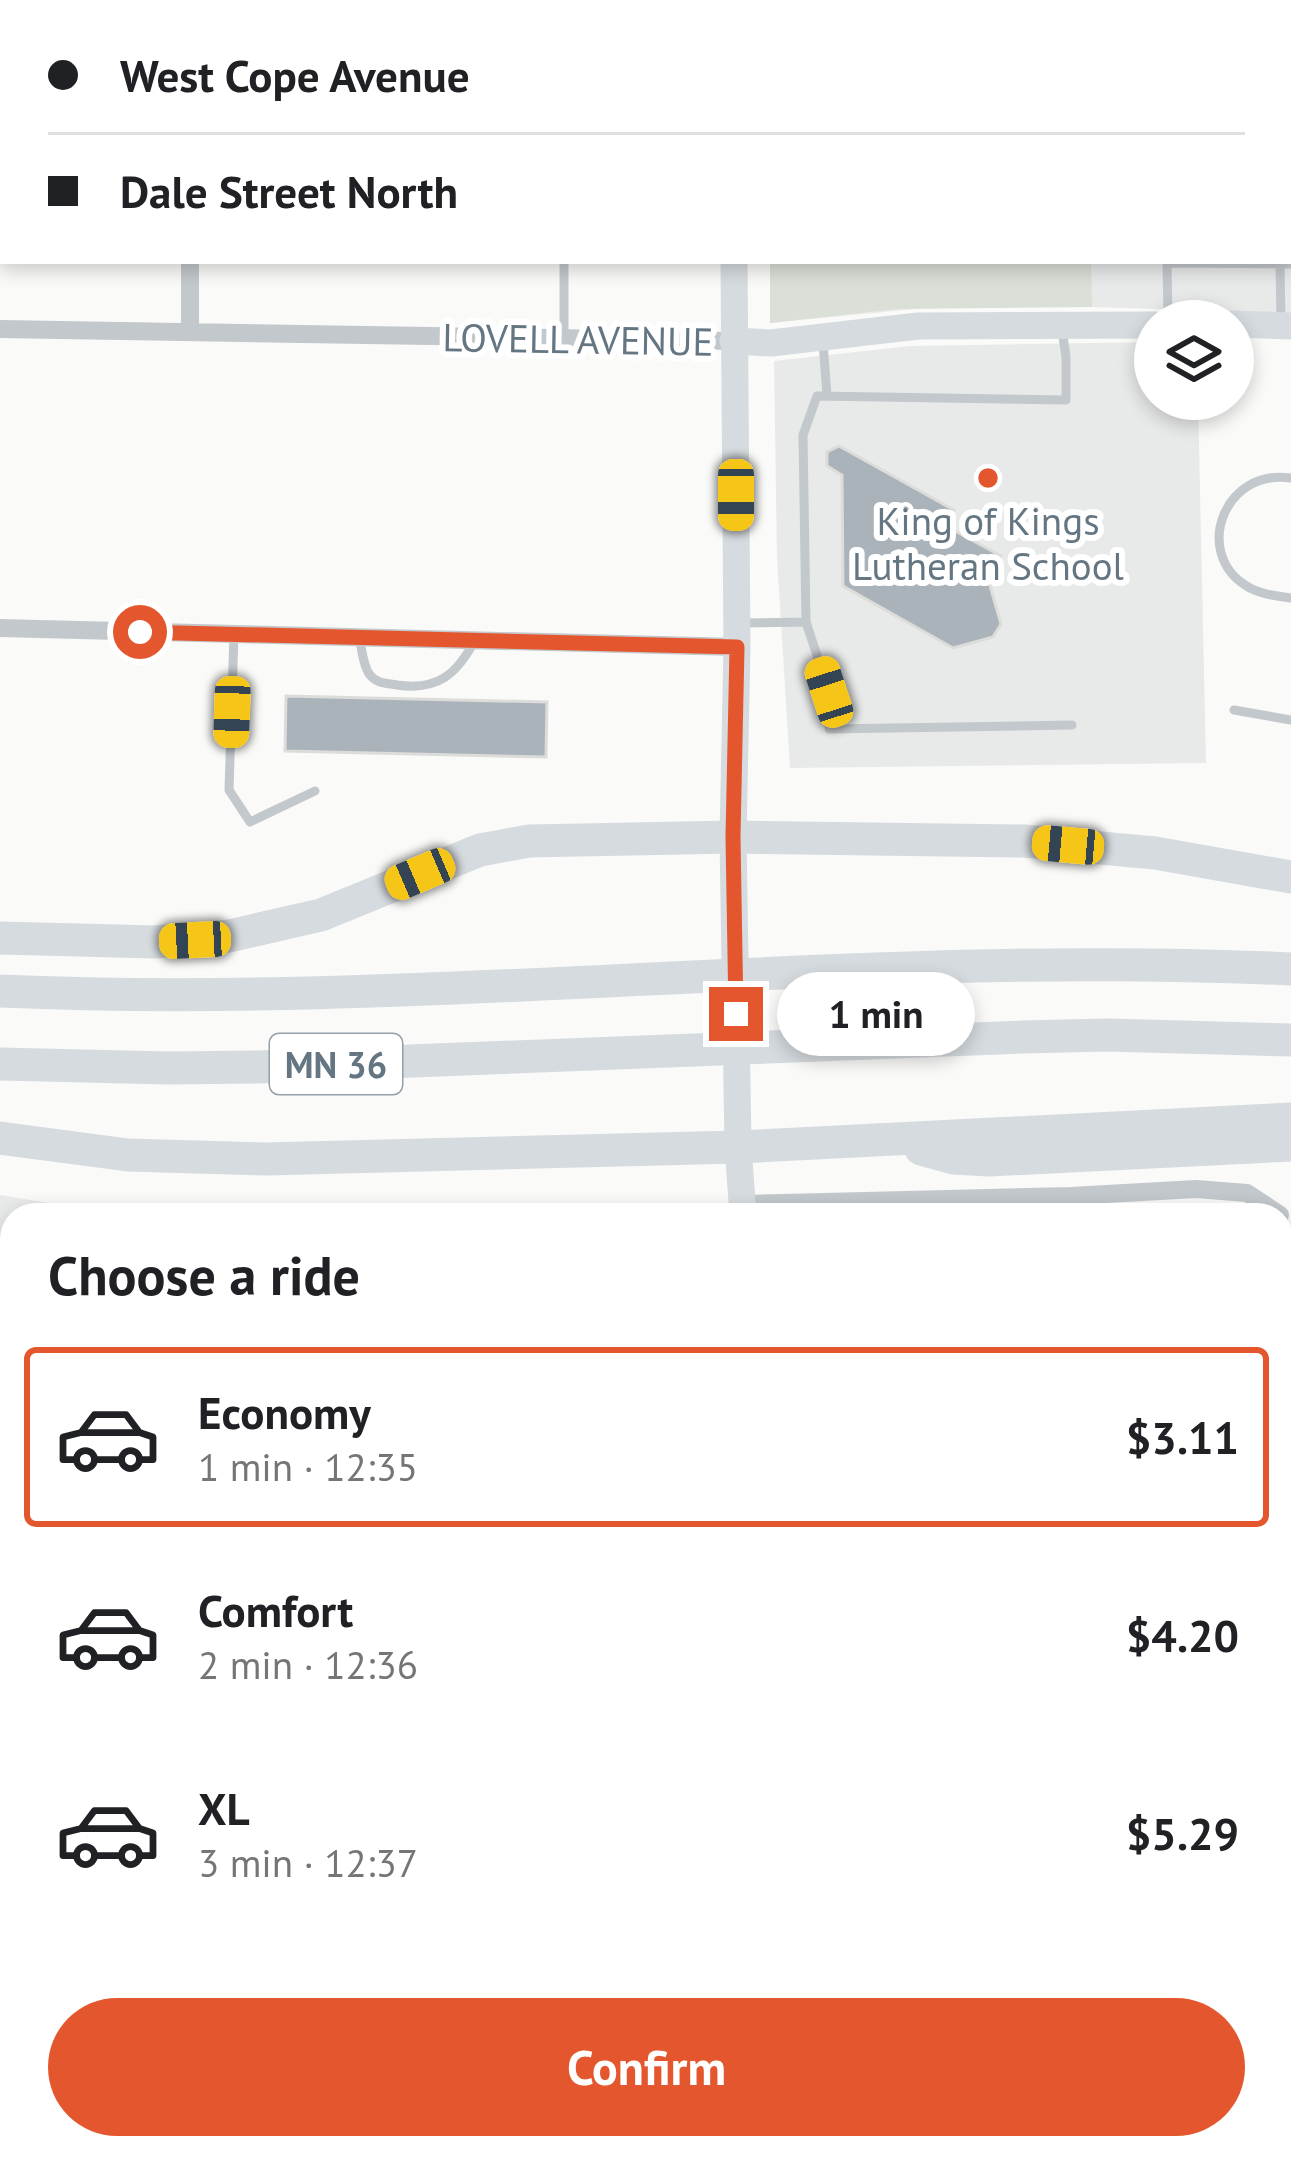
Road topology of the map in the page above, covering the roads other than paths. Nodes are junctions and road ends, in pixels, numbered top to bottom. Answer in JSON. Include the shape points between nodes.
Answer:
{"nodes":[{"id":1,"x":190,"y":264,"type":"edge"},
{"id":2,"x":564,"y":264,"type":"edge"},
{"id":3,"x":734,"y":264,"type":"edge"},
{"id":4,"x":1167,"y":264,"type":"edge"},
{"id":5,"x":1285,"y":264,"type":"edge"},
{"id":6,"x":1168,"y":300,"type":"edge"},
{"id":7,"x":1061,"y":325,"type":"junction"},
{"id":8,"x":1134,"y":325,"type":"edge"},
{"id":9,"x":1254,"y":325,"type":"edge"},
{"id":10,"x":1286,"y":326,"type":"edge"},
{"id":11,"x":0,"y":329,"type":"edge"},
{"id":12,"x":190,"y":332,"type":"junction"},
{"id":13,"x":823,"y":337,"type":"junction"},
{"id":14,"x":564,"y":339,"type":"junction"},
{"id":15,"x":733,"y":341,"type":"junction"},
{"id":16,"x":827,"y":396,"type":"junction"},
{"id":17,"x":1291,"y":478,"type":"edge"},
{"id":18,"x":1291,"y":598,"type":"edge"},
{"id":19,"x":806,"y":622,"type":"junction"},
{"id":20,"x":0,"y":628,"type":"edge"},
{"id":21,"x":234,"y":634,"type":"junction"},
{"id":22,"x":737,"y":636,"type":"junction"},
{"id":23,"x":359,"y":638,"type":"junction"},
{"id":24,"x":476,"y":640,"type":"junction"},
{"id":25,"x":1234,"y":710,"type":"dead end"},
{"id":26,"x":1291,"y":720,"type":"edge"},
{"id":27,"x":1072,"y":725,"type":"dead end"},
{"id":28,"x":315,"y":790,"type":"dead end"},
{"id":29,"x":733,"y":837,"type":"junction"},
{"id":30,"x":1291,"y":877,"type":"edge"},
{"id":31,"x":0,"y":938,"type":"edge"},
{"id":32,"x":1291,"y":969,"type":"edge"},
{"id":33,"x":0,"y":992,"type":"edge"},
{"id":34,"x":1291,"y":1040,"type":"edge"},
{"id":35,"x":0,"y":1064,"type":"edge"},
{"id":36,"x":1291,"y":1119,"type":"edge"},
{"id":37,"x":0,"y":1138,"type":"edge"},
{"id":38,"x":890,"y":1139,"type":"junction"},
{"id":39,"x":1291,"y":1145,"type":"edge"},
{"id":40,"x":738,"y":1147,"type":"junction"},
{"id":41,"x":743,"y":1203,"type":"edge"},
{"id":42,"x":894,"y":1203,"type":"edge"},
{"id":43,"x":1262,"y":1203,"type":"edge"}],
"edges":[{"from":1,"to":12,"type":"street"},
{"from":2,"to":14,"type":"lane"},
{"from":3,"to":15,"type":"main road"},
{"from":4,"to":6,"type":"lane"},
{"from":5,"to":10,"type":"lane"},
{"from":7,"to":8,"type":"main road","name":"LOVELL AVENUE"},
{"from":7,"to":13,"type":"main road","name":"LOVELL AVENUE","via":[[918,326]]},
{"from":7,"to":16,"type":"lane","via":[[1066,400]]},
{"from":9,"to":10,"type":"main road"},
{"from":11,"to":12,"type":"street","name":"LOVELL AVENUE"},
{"from":12,"to":14,"type":"street","name":"LOVELL AVENUE"},
{"from":13,"to":15,"type":"main road","name":"LOVELL AVENUE"},
{"from":13,"to":16,"type":"lane"},
{"from":14,"to":15,"type":"street","name":"LOVELL AVENUE"},
{"from":15,"to":22,"type":"main road"},
{"from":16,"to":19,"type":"lane","via":[[817,396],[803,435]]},
{"from":17,"to":18,"type":"lane","via":[[1258,478],[1239,489],[1220,529],[1230,571],[1263,593]]},
{"from":19,"to":22,"type":"lane"},
{"from":19,"to":27,"type":"lane","via":[[829,692],[830,729]]},
{"from":20,"to":21,"type":"street"},
{"from":21,"to":23,"type":"street"},
{"from":21,"to":28,"type":"lane","via":[[229,790],[250,823]]},
{"from":22,"to":24,"type":"street"},
{"from":22,"to":29,"type":"main road"},
{"from":23,"to":24,"type":"street"},
{"from":23,"to":24,"type":"lane","via":[[368,673],[411,687],[443,680]]},
{"from":25,"to":26,"type":"lane"},
{"from":29,"to":30,"type":"highway","via":[[1024,841]]},
{"from":29,"to":31,"type":"highway","via":[[502,844],[321,915],[229,936]]},
{"from":29,"to":40,"type":"main road"},
{"from":32,"to":33,"type":"highway","number":"MN 36","via":[[1084,963],[255,994]]},
{"from":34,"to":35,"type":"highway","number":"MN 36","via":[[1107,1035],[259,1067]]},
{"from":36,"to":38,"type":"highway"},
{"from":37,"to":40,"type":"highway","via":[[128,1156],[266,1160]]},
{"from":38,"to":39,"type":"highway","via":[[989,1160]]},
{"from":38,"to":40,"type":"highway"},
{"from":40,"to":41,"type":"main road"},
{"from":42,"to":43,"type":"street","via":[[1196,1189],[1246,1192]]}]}
